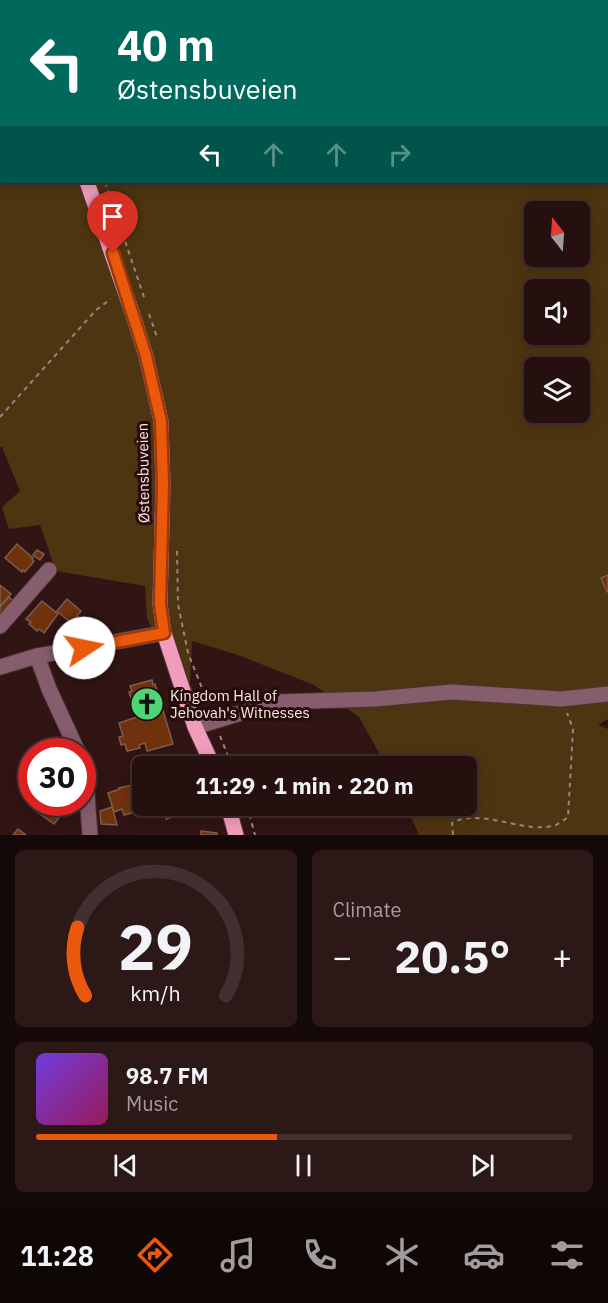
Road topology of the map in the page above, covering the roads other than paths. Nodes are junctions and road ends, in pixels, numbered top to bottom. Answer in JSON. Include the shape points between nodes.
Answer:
{"nodes":[{"id":1,"x":87,"y":183,"type":"edge"},
{"id":2,"x":49,"y":570,"type":"dead end"},
{"id":3,"x":0,"y":626,"type":"edge"},
{"id":4,"x":164,"y":633,"type":"junction"},
{"id":5,"x":37,"y":656,"type":"junction"},
{"id":6,"x":0,"y":667,"type":"edge"},
{"id":7,"x":69,"y":694,"type":"dead end"},
{"id":8,"x":608,"y":694,"type":"edge"},
{"id":9,"x":55,"y":701,"type":"junction"},
{"id":10,"x":195,"y":727,"type":"junction"},
{"id":11,"x":77,"y":738,"type":"edge"},
{"id":12,"x":208,"y":756,"type":"edge"},
{"id":13,"x":89,"y":816,"type":"edge"},
{"id":14,"x":231,"y":816,"type":"edge"},
{"id":15,"x":90,"y":835,"type":"edge"},
{"id":16,"x":236,"y":835,"type":"edge"}],
"edges":[{"from":1,"to":4,"type":"main road","name":"Østensbuveien","via":[[132,285],[161,421],[160,604]]},
{"from":2,"to":3,"type":"street"},
{"from":4,"to":5,"type":"street"},
{"from":4,"to":10,"type":"main road","name":"Østensbuveien"},
{"from":5,"to":6,"type":"street"},
{"from":5,"to":9,"type":"street"},
{"from":7,"to":9,"type":"street"},
{"from":8,"to":10,"type":"street","via":[[561,699],[452,692],[278,702]]},
{"from":9,"to":11,"type":"street"},
{"from":10,"to":12,"type":"main road","name":"Østensbuveien"},
{"from":13,"to":15,"type":"street"},
{"from":14,"to":16,"type":"main road"}]}
